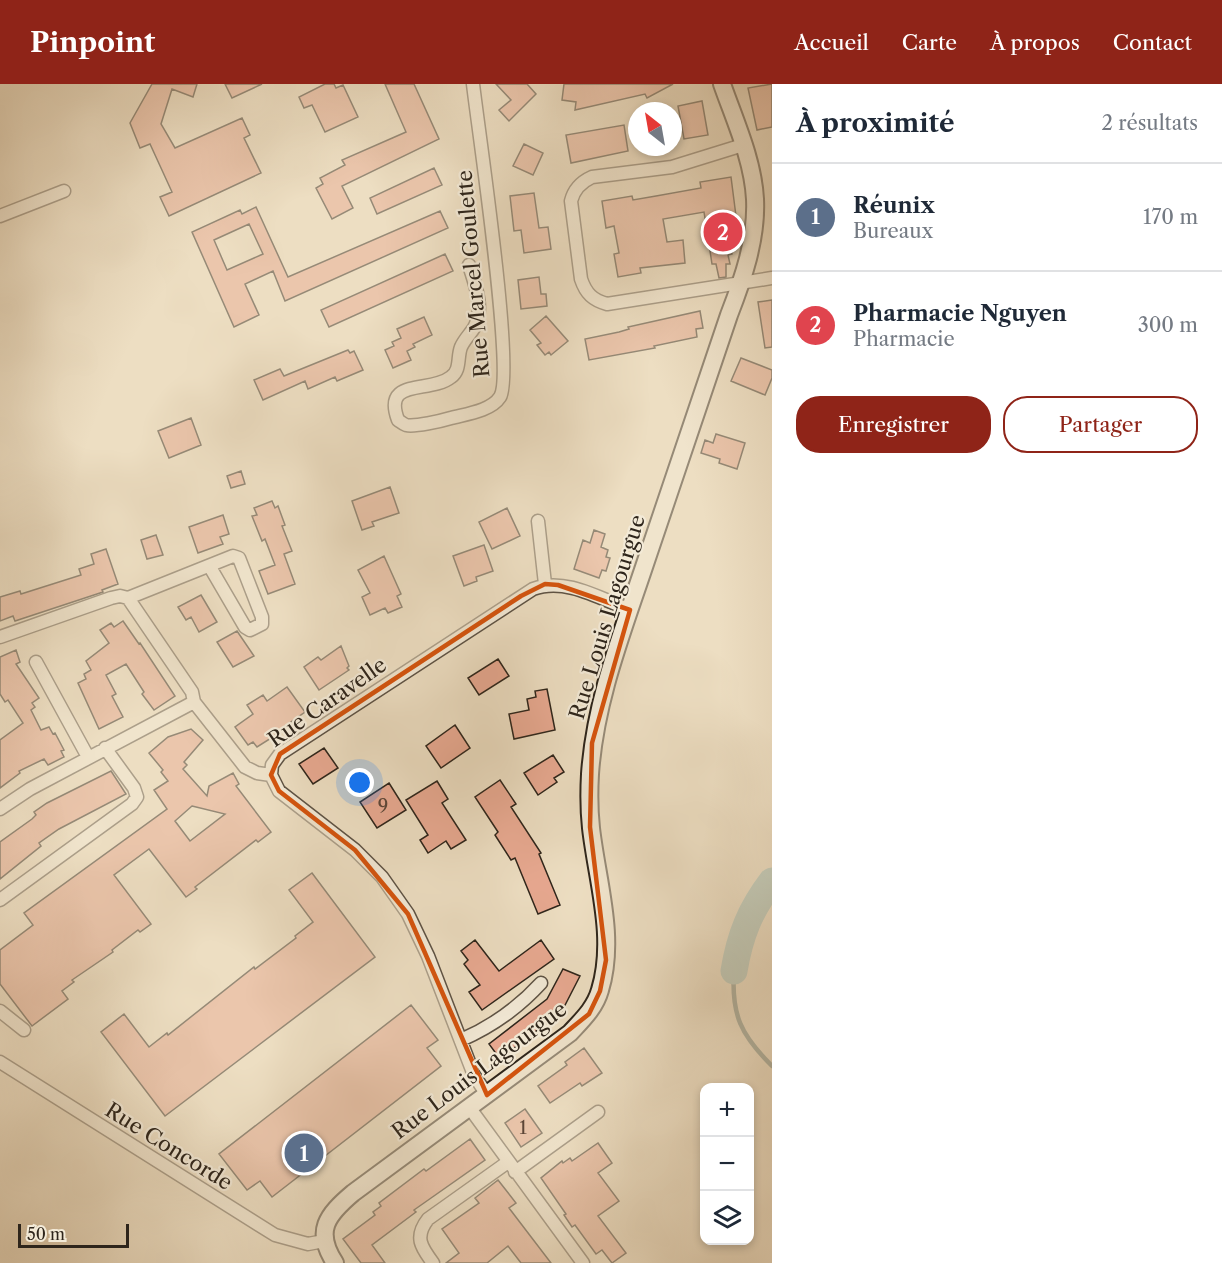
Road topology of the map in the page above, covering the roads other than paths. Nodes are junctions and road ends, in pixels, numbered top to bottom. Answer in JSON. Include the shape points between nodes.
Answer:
{"nodes":[{"id":1,"x":473,"y":84,"type":"edge"},
{"id":2,"x":722,"y":84,"type":"edge"},
{"id":3,"x":743,"y":145,"type":"junction"},
{"id":4,"x":64,"y":191,"type":"dead end"},
{"id":5,"x":0,"y":216,"type":"edge"},
{"id":6,"x":469,"y":265,"type":"dead end"},
{"id":7,"x":772,"y":278,"type":"edge"},
{"id":8,"x":742,"y":282,"type":"junction"},
{"id":9,"x":538,"y":521,"type":"dead end"},
{"id":10,"x":210,"y":567,"type":"junction"},
{"id":11,"x":545,"y":584,"type":"junction"},
{"id":12,"x":128,"y":598,"type":"junction"},
{"id":13,"x":630,"y":610,"type":"junction"},
{"id":14,"x":0,"y":637,"type":"edge"},
{"id":15,"x":36,"y":662,"type":"dead end"},
{"id":16,"x":194,"y":702,"type":"junction"},
{"id":17,"x":105,"y":748,"type":"junction"},
{"id":18,"x":88,"y":757,"type":"junction"},
{"id":19,"x":271,"y":775,"type":"junction"},
{"id":20,"x":0,"y":809,"type":"edge"},
{"id":21,"x":0,"y":900,"type":"edge"},
{"id":22,"x":541,"y":983,"type":"dead end"},
{"id":23,"x":0,"y":1011,"type":"edge"},
{"id":24,"x":24,"y":1030,"type":"dead end"},
{"id":25,"x":461,"y":1040,"type":"junction"},
{"id":26,"x":0,"y":1062,"type":"edge"},
{"id":27,"x":487,"y":1095,"type":"junction"},
{"id":28,"x":470,"y":1107,"type":"junction"},
{"id":29,"x":598,"y":1112,"type":"dead end"},
{"id":30,"x":511,"y":1167,"type":"junction"},
{"id":31,"x":324,"y":1241,"type":"junction"},
{"id":32,"x":335,"y":1263,"type":"edge"},
{"id":33,"x":433,"y":1263,"type":"edge"},
{"id":34,"x":583,"y":1263,"type":"edge"}],
"edges":[{"from":1,"to":6,"type":"street","name":"Rue Marcel Goulette","via":[[498,288],[504,383],[494,404],[443,420],[406,425],[398,420],[395,411],[397,395],[444,381],[457,371],[461,347],[478,317],[479,299]]},
{"from":2,"to":3,"type":"main road","name":"Rue Louis Lagourgue"},
{"from":3,"to":8,"type":"main road","name":"Rue Louis Lagourgue","via":[[755,199],[753,234]]},
{"from":3,"to":8,"type":"street","via":[[672,167],[592,177],[578,187],[571,201],[584,289],[597,302],[607,304]]},
{"from":4,"to":5,"type":"street"},
{"from":7,"to":8,"type":"street"},
{"from":8,"to":13,"type":"main road","name":"Rue Louis Lagourgue"},
{"from":9,"to":11,"type":"street"},
{"from":10,"to":10,"type":"street","via":[[233,556],[239,558],[262,624],[250,630],[245,627]]},
{"from":10,"to":12,"type":"street"},
{"from":11,"to":13,"type":"street","via":[[572,587]]},
{"from":11,"to":19,"type":"street","name":"Rue Caravelle","via":[[280,754],[272,765]]},
{"from":12,"to":14,"type":"street","via":[[111,598]]},
{"from":12,"to":16,"type":"street","via":[[192,692]]},
{"from":13,"to":27,"type":"main road","name":"Rue Louis Lagourgue","via":[[592,743],[591,826],[605,920],[606,960],[600,991],[589,1014],[570,1034]]},
{"from":15,"to":18,"type":"street"},
{"from":16,"to":17,"type":"street"},
{"from":16,"to":19,"type":"street","via":[[245,767]]},
{"from":17,"to":18,"type":"street"},
{"from":17,"to":21,"type":"street","via":[[137,797]]},
{"from":18,"to":20,"type":"street"},
{"from":19,"to":25,"type":"street","name":"Rue Caravelle","via":[[279,791],[355,850],[382,877],[408,914]]},
{"from":22,"to":25,"type":"street","via":[[500,1018]]},
{"from":23,"to":24,"type":"street"},
{"from":25,"to":27,"type":"street","name":"Rue Caravelle","via":[[474,1075]]},
{"from":26,"to":31,"type":"street","name":"Rue Concorde","via":[[275,1235],[308,1244]]},
{"from":27,"to":28,"type":"main road","name":"Rue Louis Lagourgue"},
{"from":28,"to":30,"type":"street"},
{"from":28,"to":31,"type":"main road","name":"Rue Louis Lagourgue","via":[[342,1202],[326,1222]]},
{"from":29,"to":30,"type":"street"},
{"from":30,"to":33,"type":"street","via":[[428,1219],[420,1234],[423,1249]]},
{"from":30,"to":34,"type":"street"},
{"from":31,"to":32,"type":"main road"}]}
